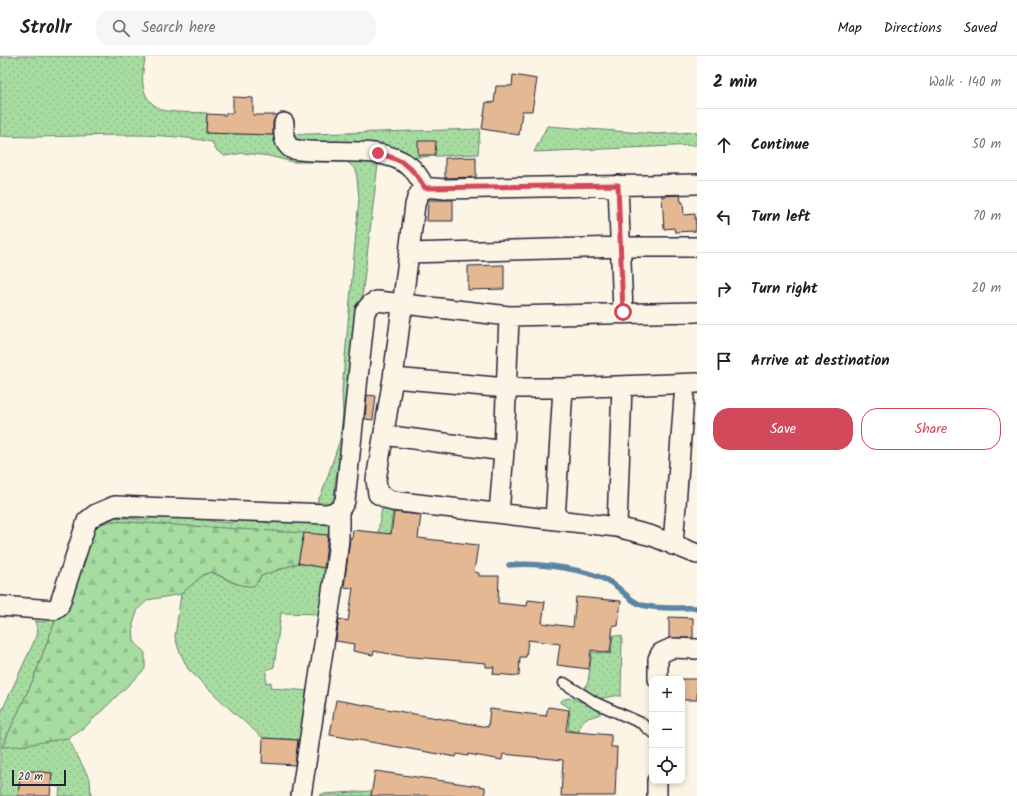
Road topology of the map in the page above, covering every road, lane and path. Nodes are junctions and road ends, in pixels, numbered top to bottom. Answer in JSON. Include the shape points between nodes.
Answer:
{"nodes":[{"id":1,"x":284,"y":123,"type":"dead end"},
{"id":2,"x":697,"y":184,"type":"edge"},
{"id":3,"x":618,"y":185,"type":"junction"},
{"id":4,"x":425,"y":188,"type":"junction"},
{"id":5,"x":621,"y":246,"type":"junction"},
{"id":6,"x":697,"y":247,"type":"edge"},
{"id":7,"x":409,"y":253,"type":"junction"},
{"id":8,"x":403,"y":304,"type":"junction"},
{"id":9,"x":623,"y":312,"type":"junction"},
{"id":10,"x":697,"y":312,"type":"edge"},
{"id":11,"x":509,"y":316,"type":"junction"},
{"id":12,"x":393,"y":378,"type":"junction"},
{"id":13,"x":691,"y":384,"type":"edge"},
{"id":14,"x":622,"y":386,"type":"junction"},
{"id":15,"x":507,"y":388,"type":"junction"},
{"id":16,"x":563,"y":388,"type":"junction"},
{"id":17,"x":384,"y":435,"type":"junction"},
{"id":18,"x":504,"y":451,"type":"junction"},
{"id":19,"x":339,"y":511,"type":"junction"},
{"id":20,"x":499,"y":513,"type":"junction"},
{"id":21,"x":555,"y":520,"type":"junction"},
{"id":22,"x":617,"y":527,"type":"junction"},
{"id":23,"x":673,"y":545,"type":"junction"},
{"id":24,"x":697,"y":554,"type":"edge"},
{"id":25,"x":0,"y":606,"type":"edge"},
{"id":26,"x":697,"y":649,"type":"edge"},
{"id":27,"x":658,"y":676,"type":"edge"},
{"id":28,"x":564,"y":683,"type":"dead end"},
{"id":29,"x":649,"y":730,"type":"edge"},
{"id":30,"x":657,"y":784,"type":"edge"},
{"id":31,"x":301,"y":796,"type":"edge"},
{"id":32,"x":657,"y":796,"type":"edge"}],
"edges":[{"from":1,"to":4,"type":"street","via":[[284,140],[292,149],[378,153],[394,157],[410,167]]},
{"from":2,"to":3,"type":"street"},
{"from":3,"to":4,"type":"street"},
{"from":3,"to":5,"type":"street"},
{"from":4,"to":7,"type":"street","via":[[416,198]]},
{"from":5,"to":6,"type":"street"},
{"from":5,"to":7,"type":"street"},
{"from":5,"to":9,"type":"street"},
{"from":7,"to":8,"type":"street"},
{"from":8,"to":11,"type":"street"},
{"from":8,"to":12,"type":"street"},
{"from":8,"to":19,"type":"street","via":[[377,302],[364,311],[345,501]]},
{"from":9,"to":10,"type":"street"},
{"from":9,"to":11,"type":"street"},
{"from":11,"to":15,"type":"street"},
{"from":12,"to":15,"type":"street"},
{"from":12,"to":17,"type":"street"},
{"from":13,"to":14,"type":"street"},
{"from":13,"to":23,"type":"street"},
{"from":14,"to":16,"type":"street"},
{"from":14,"to":22,"type":"street"},
{"from":15,"to":16,"type":"street"},
{"from":15,"to":18,"type":"street"},
{"from":16,"to":21,"type":"street"},
{"from":17,"to":18,"type":"street"},
{"from":17,"to":20,"type":"street","via":[[376,480],[378,494],[392,502]]},
{"from":18,"to":20,"type":"street"},
{"from":19,"to":25,"type":"street","via":[[326,514],[115,506],[87,521],[59,606],[53,610]]},
{"from":19,"to":31,"type":"street","via":[[336,565]]},
{"from":20,"to":21,"type":"street"},
{"from":21,"to":22,"type":"street"},
{"from":22,"to":23,"type":"street","via":[[634,530]]},
{"from":23,"to":24,"type":"street"},
{"from":26,"to":27,"type":"street","via":[[666,649],[658,658]]},
{"from":28,"to":29,"type":"lane","via":[[596,703],[641,723]]},
{"from":30,"to":32,"type":"street"}]}
